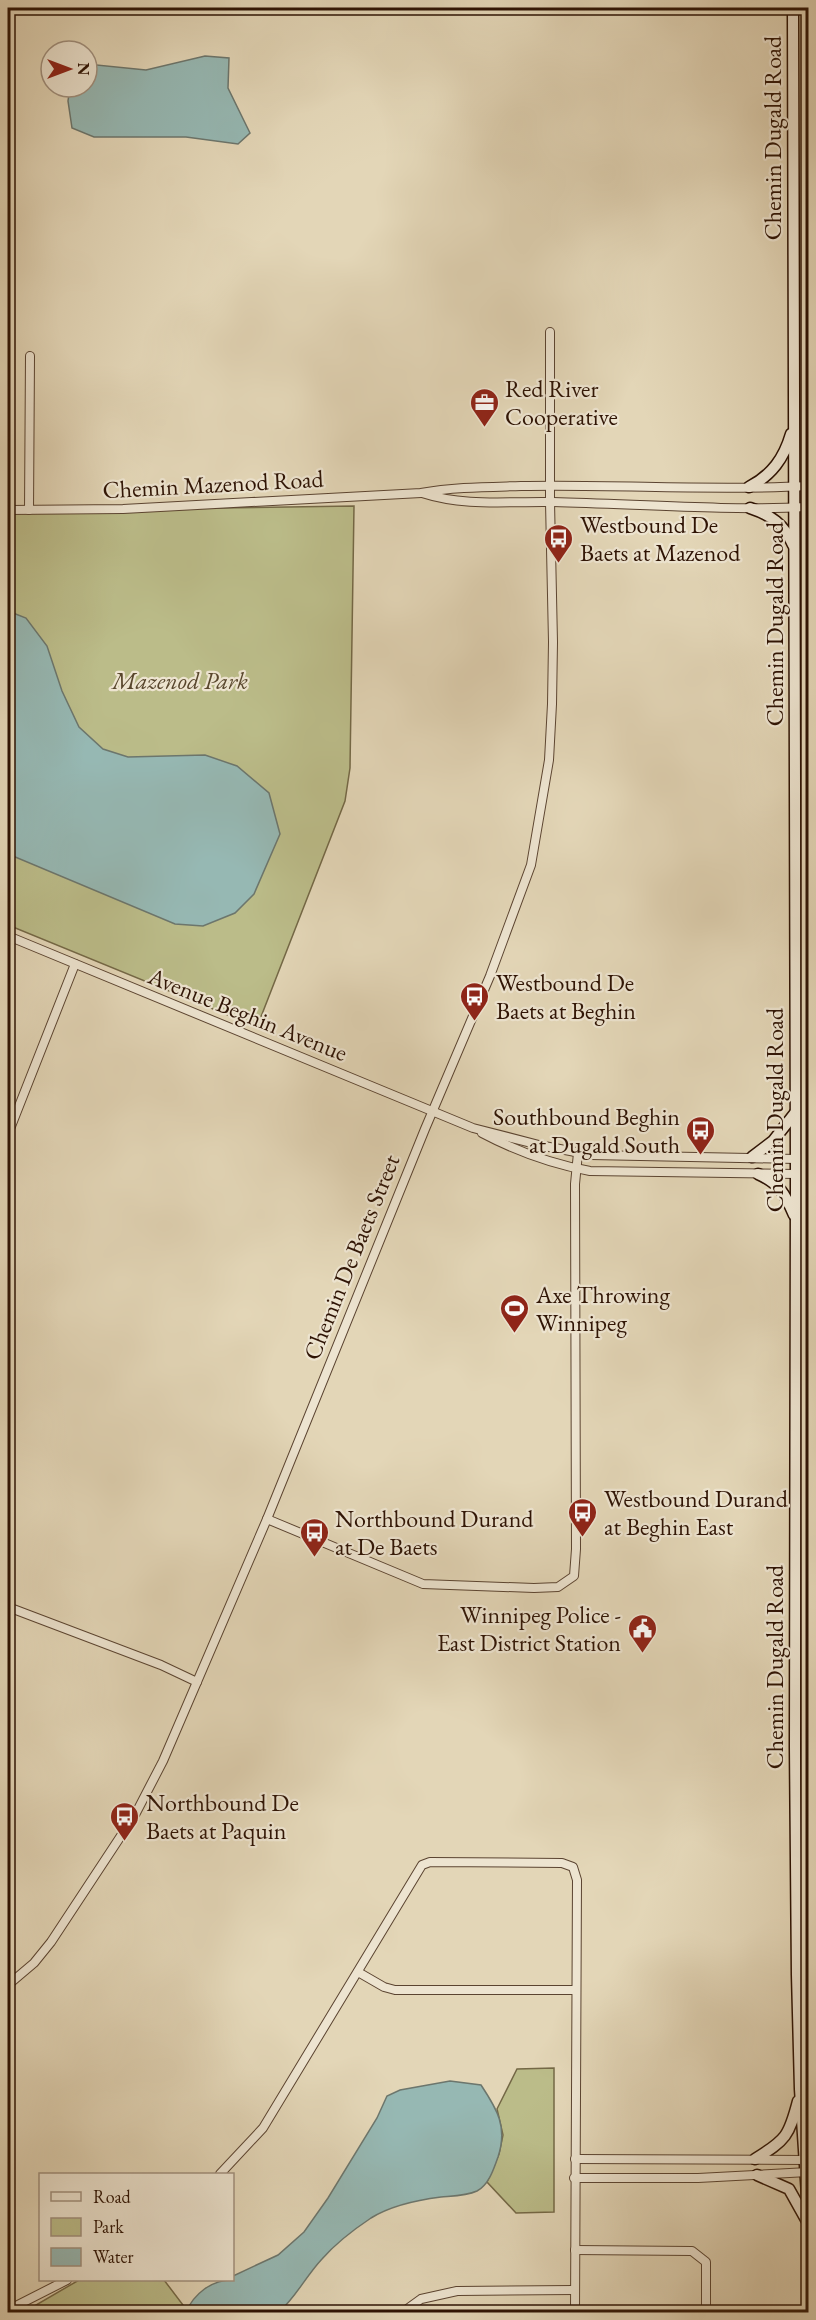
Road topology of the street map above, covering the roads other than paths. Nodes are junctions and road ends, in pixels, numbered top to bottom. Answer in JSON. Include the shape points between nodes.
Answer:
{"nodes":[{"id":1,"x":793,"y":8,"type":"edge"},
{"id":2,"x":550,"y":332,"type":"dead end"},
{"id":3,"x":30,"y":356,"type":"dead end"},
{"id":4,"x":795,"y":419,"type":"junction"},
{"id":5,"x":550,"y":486,"type":"junction"},
{"id":6,"x":808,"y":486,"type":"edge"},
{"id":7,"x":794,"y":487,"type":"junction"},
{"id":8,"x":749,"y":488,"type":"junction"},
{"id":9,"x":421,"y":492,"type":"junction"},
{"id":10,"x":550,"y":502,"type":"junction"},
{"id":11,"x":794,"y":507,"type":"junction"},
{"id":12,"x":808,"y":507,"type":"edge"},
{"id":13,"x":750,"y":508,"type":"junction"},
{"id":14,"x":8,"y":510,"type":"edge"},
{"id":15,"x":29,"y":510,"type":"junction"},
{"id":16,"x":795,"y":550,"type":"junction"},
{"id":17,"x":8,"y":936,"type":"edge"},
{"id":18,"x":75,"y":964,"type":"junction"},
{"id":19,"x":432,"y":1110,"type":"junction"},
{"id":20,"x":795,"y":1113,"type":"junction"},
{"id":21,"x":473,"y":1128,"type":"junction"},
{"id":22,"x":8,"y":1134,"type":"edge"},
{"id":23,"x":578,"y":1153,"type":"junction"},
{"id":24,"x":752,"y":1157,"type":"junction"},
{"id":25,"x":796,"y":1159,"type":"junction"},
{"id":26,"x":808,"y":1159,"type":"edge"},
{"id":27,"x":576,"y":1169,"type":"junction"},
{"id":28,"x":758,"y":1174,"type":"junction"},
{"id":29,"x":796,"y":1174,"type":"junction"},
{"id":30,"x":808,"y":1174,"type":"edge"},
{"id":31,"x":795,"y":1218,"type":"junction"},
{"id":32,"x":267,"y":1519,"type":"junction"},
{"id":33,"x":8,"y":1607,"type":"edge"},
{"id":34,"x":197,"y":1682,"type":"junction"},
{"id":35,"x":358,"y":1972,"type":"junction"},
{"id":36,"x":8,"y":1985,"type":"edge"},
{"id":37,"x":576,"y":1990,"type":"junction"},
{"id":38,"x":800,"y":2089,"type":"junction"},
{"id":39,"x":575,"y":2159,"type":"junction"},
{"id":40,"x":755,"y":2159,"type":"junction"},
{"id":41,"x":807,"y":2160,"type":"edge"},
{"id":42,"x":807,"y":2172,"type":"edge"},
{"id":43,"x":222,"y":2173,"type":"edge"},
{"id":44,"x":757,"y":2175,"type":"junction"},
{"id":45,"x":574,"y":2178,"type":"junction"},
{"id":46,"x":808,"y":2211,"type":"edge"},
{"id":47,"x":808,"y":2223,"type":"edge"},
{"id":48,"x":575,"y":2250,"type":"junction"},
{"id":49,"x":65,"y":2281,"type":"edge"},
{"id":50,"x":574,"y":2290,"type":"junction"},
{"id":51,"x":8,"y":2310,"type":"edge"},
{"id":52,"x":403,"y":2313,"type":"edge"},
{"id":53,"x":575,"y":2313,"type":"edge"},
{"id":54,"x":706,"y":2313,"type":"edge"}],
"edges":[{"from":1,"to":4,"type":"main road","name":"Chemin Dugald Road"},
{"from":2,"to":5,"type":"street","name":"Chemin De Baets Street"},
{"from":3,"to":15,"type":"street"},
{"from":4,"to":7,"type":"main road","name":"Chemin Dugald Road"},
{"from":4,"to":8,"type":"main road","via":[[787,448],[775,468]]},
{"from":5,"to":8,"type":"street","name":"Chemin Mazenod Road"},
{"from":5,"to":9,"type":"street","name":"Chemin Mazenod Road"},
{"from":5,"to":10,"type":"street","name":"Chemin De Baets Street"},
{"from":6,"to":7,"type":"street","name":"Chemin Mazenod Road"},
{"from":7,"to":8,"type":"street","name":"Chemin Mazenod Road"},
{"from":7,"to":11,"type":"main road","name":"Chemin Dugald Road"},
{"from":9,"to":10,"type":"street","name":"Chemin Mazenod Road","via":[[446,501]]},
{"from":9,"to":15,"type":"street","name":"Chemin Mazenod Road","via":[[123,509]]},
{"from":10,"to":13,"type":"street","name":"Chemin Mazenod Road"},
{"from":10,"to":19,"type":"street","name":"Chemin De Baets Street","via":[[552,704],[549,760],[531,865],[496,961]]},
{"from":11,"to":12,"type":"street","name":"Chemin Mazenod Road"},
{"from":11,"to":13,"type":"street","name":"Chemin Mazenod Road"},
{"from":11,"to":16,"type":"main road","name":"Chemin Dugald Road"},
{"from":13,"to":16,"type":"main road","via":[[768,514],[778,523]]},
{"from":14,"to":15,"type":"street","name":"Chemin Mazenod Road"},
{"from":16,"to":20,"type":"main road","name":"Chemin Dugald Road"},
{"from":17,"to":18,"type":"street","name":"Avenue Beghin Avenue"},
{"from":18,"to":19,"type":"street","name":"Avenue Beghin Avenue"},
{"from":18,"to":22,"type":"street"},
{"from":19,"to":21,"type":"street","name":"Avenue Beghin Avenue"},
{"from":19,"to":32,"type":"street","name":"Chemin De Baets Street"},
{"from":20,"to":24,"type":"main road","via":[[773,1141]]},
{"from":20,"to":25,"type":"main road","name":"Chemin Dugald Road"},
{"from":21,"to":23,"type":"street","name":"Avenue Beghin Avenue"},
{"from":21,"to":27,"type":"street","name":"Avenue Beghin Avenue","via":[[524,1152]]},
{"from":23,"to":24,"type":"street","name":"Avenue Beghin Avenue"},
{"from":23,"to":27,"type":"street"},
{"from":24,"to":25,"type":"street","name":"Avenue Beghin Avenue"},
{"from":25,"to":26,"type":"street","name":"Avenue Beghin Avenue"},
{"from":25,"to":29,"type":"main road","name":"Chemin Dugald Road"},
{"from":27,"to":28,"type":"street","name":"Avenue Beghin Avenue"},
{"from":27,"to":32,"type":"street","via":[[574,1576],[558,1587],[423,1584]]},
{"from":28,"to":29,"type":"street","name":"Avenue Beghin Avenue"},
{"from":28,"to":31,"type":"main road","via":[[783,1191]]},
{"from":29,"to":30,"type":"street","name":"Avenue Beghin Avenue"},
{"from":29,"to":31,"type":"main road","name":"Chemin Dugald Road"},
{"from":31,"to":38,"type":"main road","name":"Chemin Dugald Road","via":[[795,1747]]},
{"from":32,"to":34,"type":"street","name":"Chemin De Baets Street"},
{"from":33,"to":34,"type":"street"},
{"from":34,"to":36,"type":"street","name":"Chemin De Baets Street","via":[[136,1813],[51,1942]]},
{"from":35,"to":37,"type":"street","via":[[395,1990]]},
{"from":35,"to":37,"type":"street","via":[[422,1865],[562,1863],[573,1867],[577,1880]]},
{"from":35,"to":43,"type":"street","via":[[263,2128]]},
{"from":37,"to":39,"type":"street"},
{"from":38,"to":40,"type":"main road","via":[[791,2129],[781,2142]]},
{"from":38,"to":41,"type":"main road","name":"Chemin Dugald Road"},
{"from":39,"to":40,"type":"street"},
{"from":39,"to":45,"type":"street"},
{"from":40,"to":41,"type":"street"},
{"from":41,"to":42,"type":"main road","name":"Chemin Dugald Road"},
{"from":42,"to":44,"type":"street"},
{"from":42,"to":46,"type":"main road","name":"Chemin Dugald Road"},
{"from":44,"to":45,"type":"street"},
{"from":44,"to":47,"type":"main road","via":[[789,2189]]},
{"from":45,"to":48,"type":"street"},
{"from":48,"to":50,"type":"street"},
{"from":48,"to":54,"type":"street","via":[[692,2251],[706,2262]]},
{"from":49,"to":51,"type":"street"},
{"from":50,"to":52,"type":"street","via":[[457,2291],[421,2299]]},
{"from":50,"to":53,"type":"street"}]}
